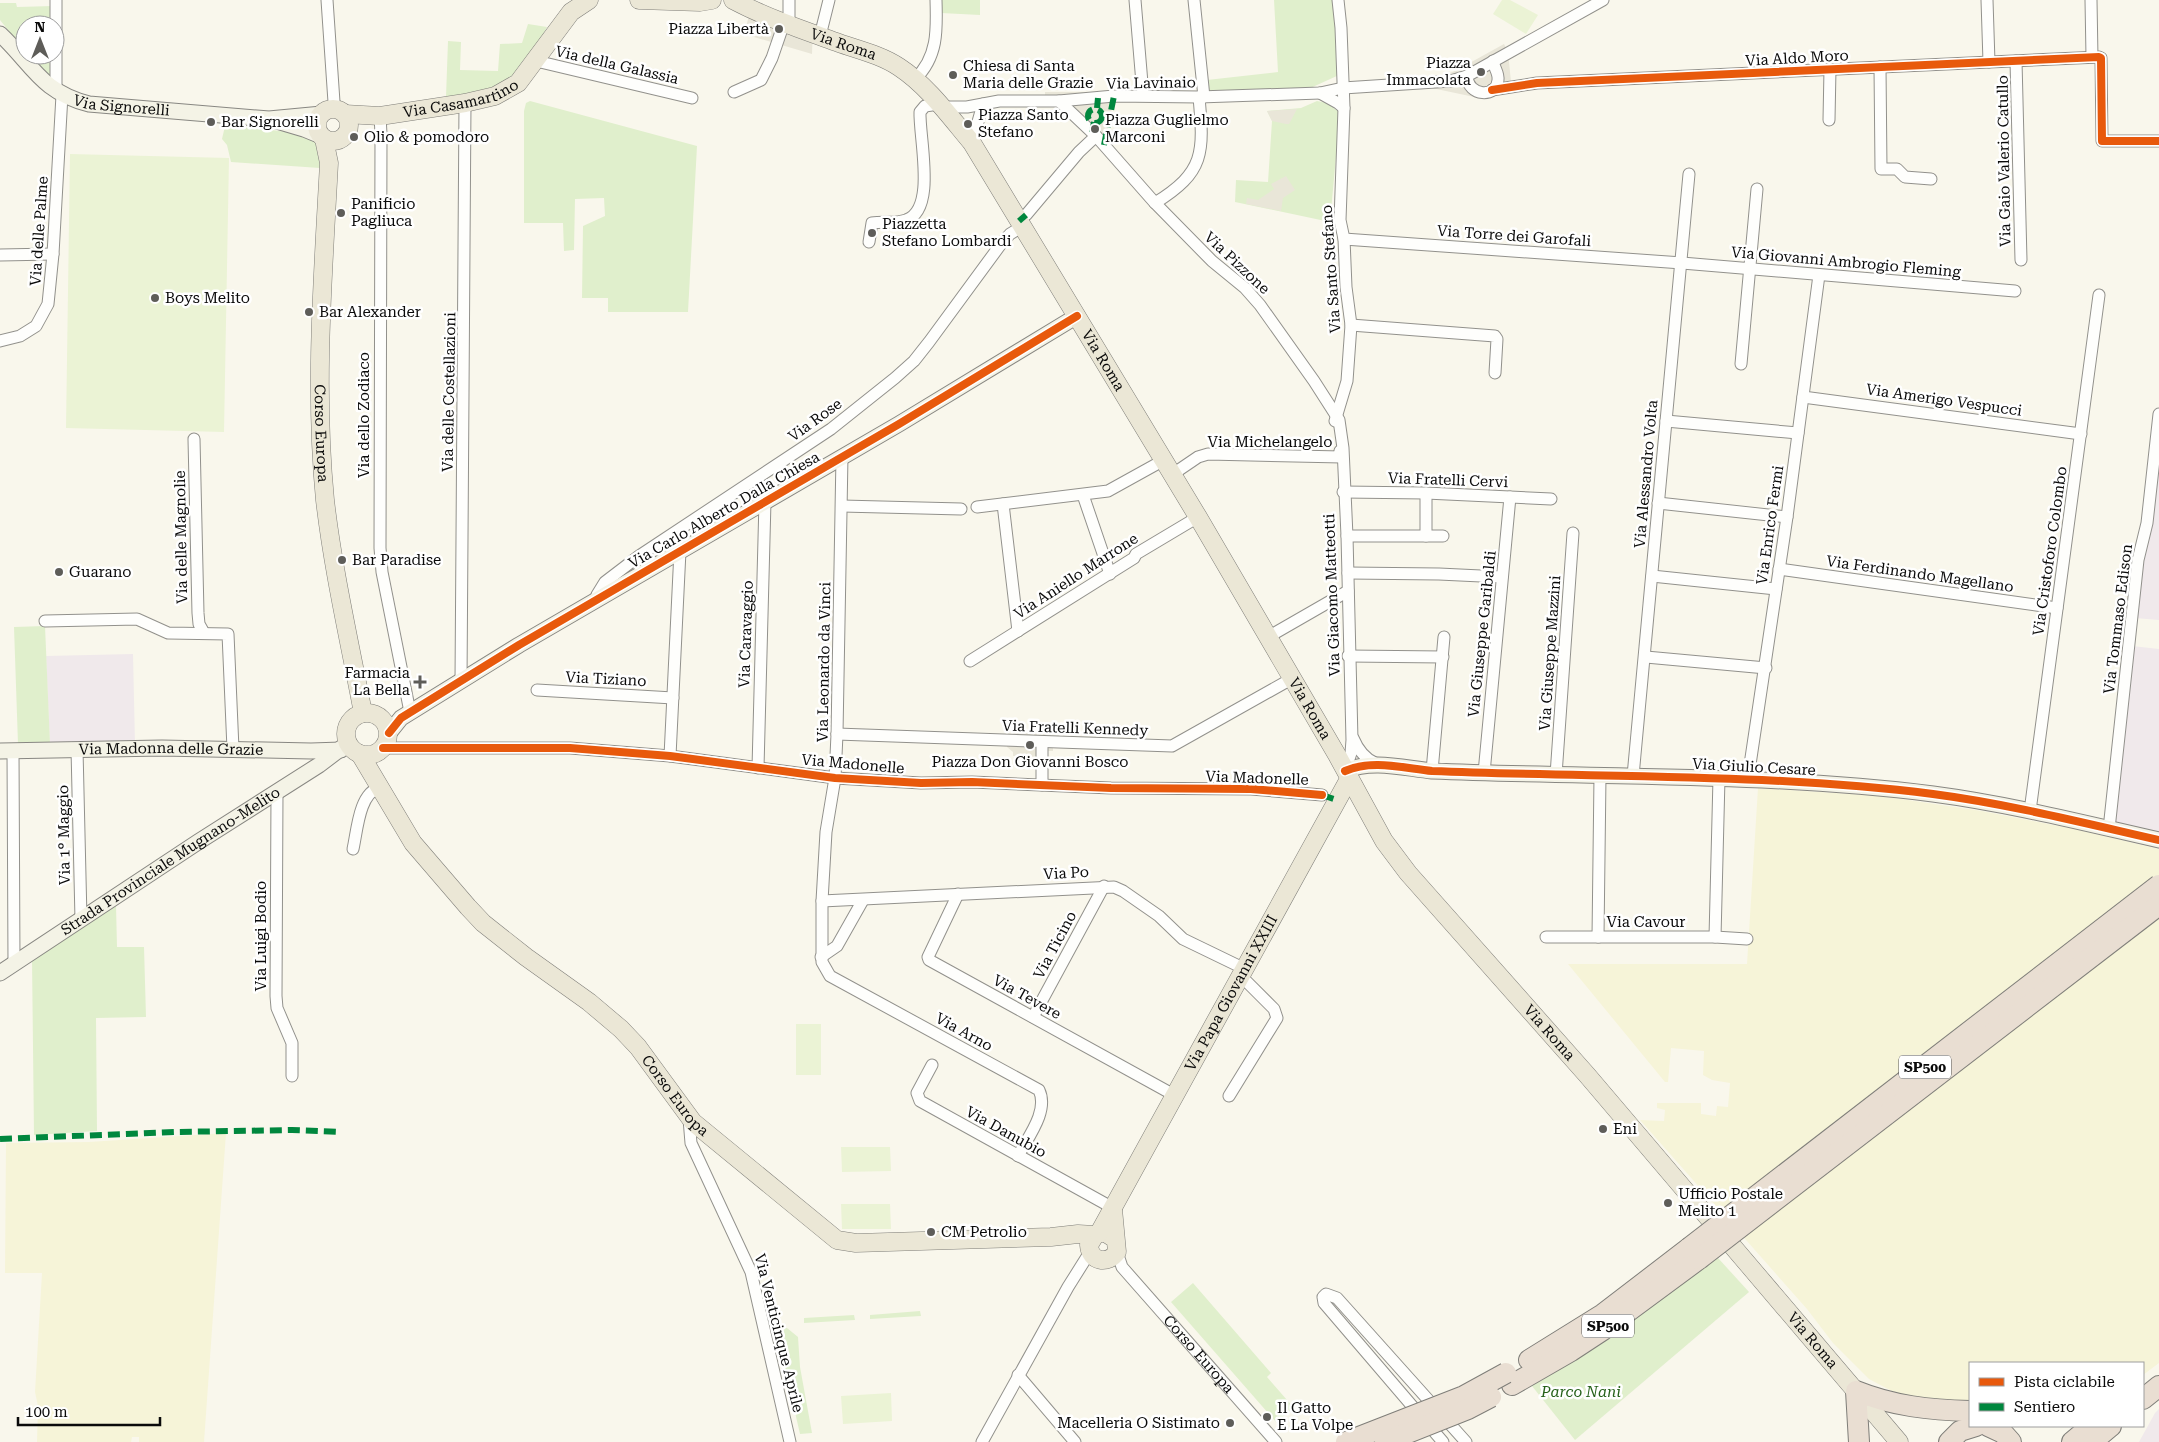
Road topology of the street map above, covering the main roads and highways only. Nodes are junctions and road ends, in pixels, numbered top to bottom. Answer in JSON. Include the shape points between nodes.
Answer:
{"nodes":[{"id":1,"x":589,"y":0,"type":"edge"},
{"id":2,"x":639,"y":0,"type":"edge"},
{"id":3,"x":712,"y":0,"type":"edge"},
{"id":4,"x":733,"y":0,"type":"edge"},
{"id":5,"x":336,"y":112,"type":"junction"},
{"id":6,"x":328,"y":139,"type":"junction"},
{"id":7,"x":376,"y":722,"type":"junction"},
{"id":8,"x":351,"y":749,"type":"junction"},
{"id":9,"x":1346,"y":765,"type":"junction"},
{"id":10,"x":379,"y":788,"type":"junction"},
{"id":11,"x":2159,"y":885,"type":"edge"},
{"id":12,"x":2159,"y":904,"type":"edge"},
{"id":13,"x":1103,"y":1250,"type":"joint"},
{"id":14,"x":1694,"y":1254,"type":"junction"},
{"id":15,"x":2159,"y":1370,"type":"edge"},
{"id":16,"x":1509,"y":1379,"type":"junction"},
{"id":17,"x":2144,"y":1381,"type":"edge"},
{"id":18,"x":2159,"y":1386,"type":"edge"},
{"id":19,"x":1856,"y":1391,"type":"junction"},
{"id":20,"x":2144,"y":1399,"type":"edge"},
{"id":21,"x":1969,"y":1411,"type":"edge"},
{"id":22,"x":1973,"y":1427,"type":"edge"},
{"id":23,"x":1990,"y":1427,"type":"edge"},
{"id":24,"x":2090,"y":1427,"type":"edge"},
{"id":25,"x":2110,"y":1427,"type":"edge"},
{"id":26,"x":2118,"y":1427,"type":"edge"},
{"id":27,"x":1346,"y":1442,"type":"edge"},
{"id":28,"x":1385,"y":1442,"type":"edge"},
{"id":29,"x":1859,"y":1442,"type":"edge"},
{"id":30,"x":1899,"y":1442,"type":"edge"},
{"id":31,"x":1949,"y":1442,"type":"edge"},
{"id":32,"x":2011,"y":1442,"type":"edge"},
{"id":33,"x":2072,"y":1442,"type":"edge"},
{"id":34,"x":2092,"y":1442,"type":"edge"},
{"id":35,"x":2111,"y":1442,"type":"edge"}],
"edges":[{"from":1,"to":5,"type":"main road","name":"Via Casamartino","via":[[571,12],[518,83],[495,96],[380,116]]},
{"from":2,"to":3,"type":"main road"},
{"from":4,"to":9,"type":"main road","name":"Via Roma","via":[[898,66],[941,106],[972,143],[1024,221],[1077,316]]},
{"from":5,"to":6,"type":"main road","via":[[317,125]]},
{"from":5,"to":6,"type":"main road","via":[[348,132]]},
{"from":6,"to":7,"type":"main road","name":"Corso Europa","via":[[319,359],[325,500]]},
{"from":7,"to":8,"type":"main road","via":[[373,754]]},
{"from":7,"to":8,"type":"main road","via":[[357,715],[346,732]]},
{"from":7,"to":10,"type":"main road","name":"Corso Europa"},
{"from":8,"to":10,"type":"main road","name":"Corso Europa"},
{"from":9,"to":13,"type":"main road","name":"Via Papa Giovanni XXIII","via":[[1243,973],[1112,1208]]},
{"from":9,"to":19,"type":"main road","name":"Via Roma","via":[[1384,841],[1408,873],[1587,1075]]},
{"from":10,"to":13,"type":"main road","name":"Corso Europa","via":[[413,843],[456,896],[490,929],[589,1002],[621,1030],[638,1047],[693,1127],[717,1142],[837,1240],[856,1243],[1051,1237]]},
{"from":11,"to":14,"type":"highway","number":"SP500","bridge":true},
{"from":12,"to":14,"type":"highway","number":"SP500","bridge":true},
{"from":14,"to":16,"type":"highway","number":"SP500"},
{"from":15,"to":17,"type":"highway"},
{"from":16,"to":27,"type":"highway","number":"SP500","bridge":true},
{"from":16,"to":28,"type":"highway","number":"SP500","bridge":true,"via":[[1468,1409]]},
{"from":18,"to":20,"type":"highway"},
{"from":19,"to":21,"type":"highway","via":[[1917,1408]]},
{"from":19,"to":29,"type":"highway"},
{"from":19,"to":30,"type":"main road","name":"Via Roma"},
{"from":22,"to":31,"type":"highway","via":[[1960,1431]]},
{"from":23,"to":32,"type":"highway"},
{"from":24,"to":33,"type":"highway"},
{"from":25,"to":34,"type":"highway"},
{"from":26,"to":35,"type":"highway"}]}
